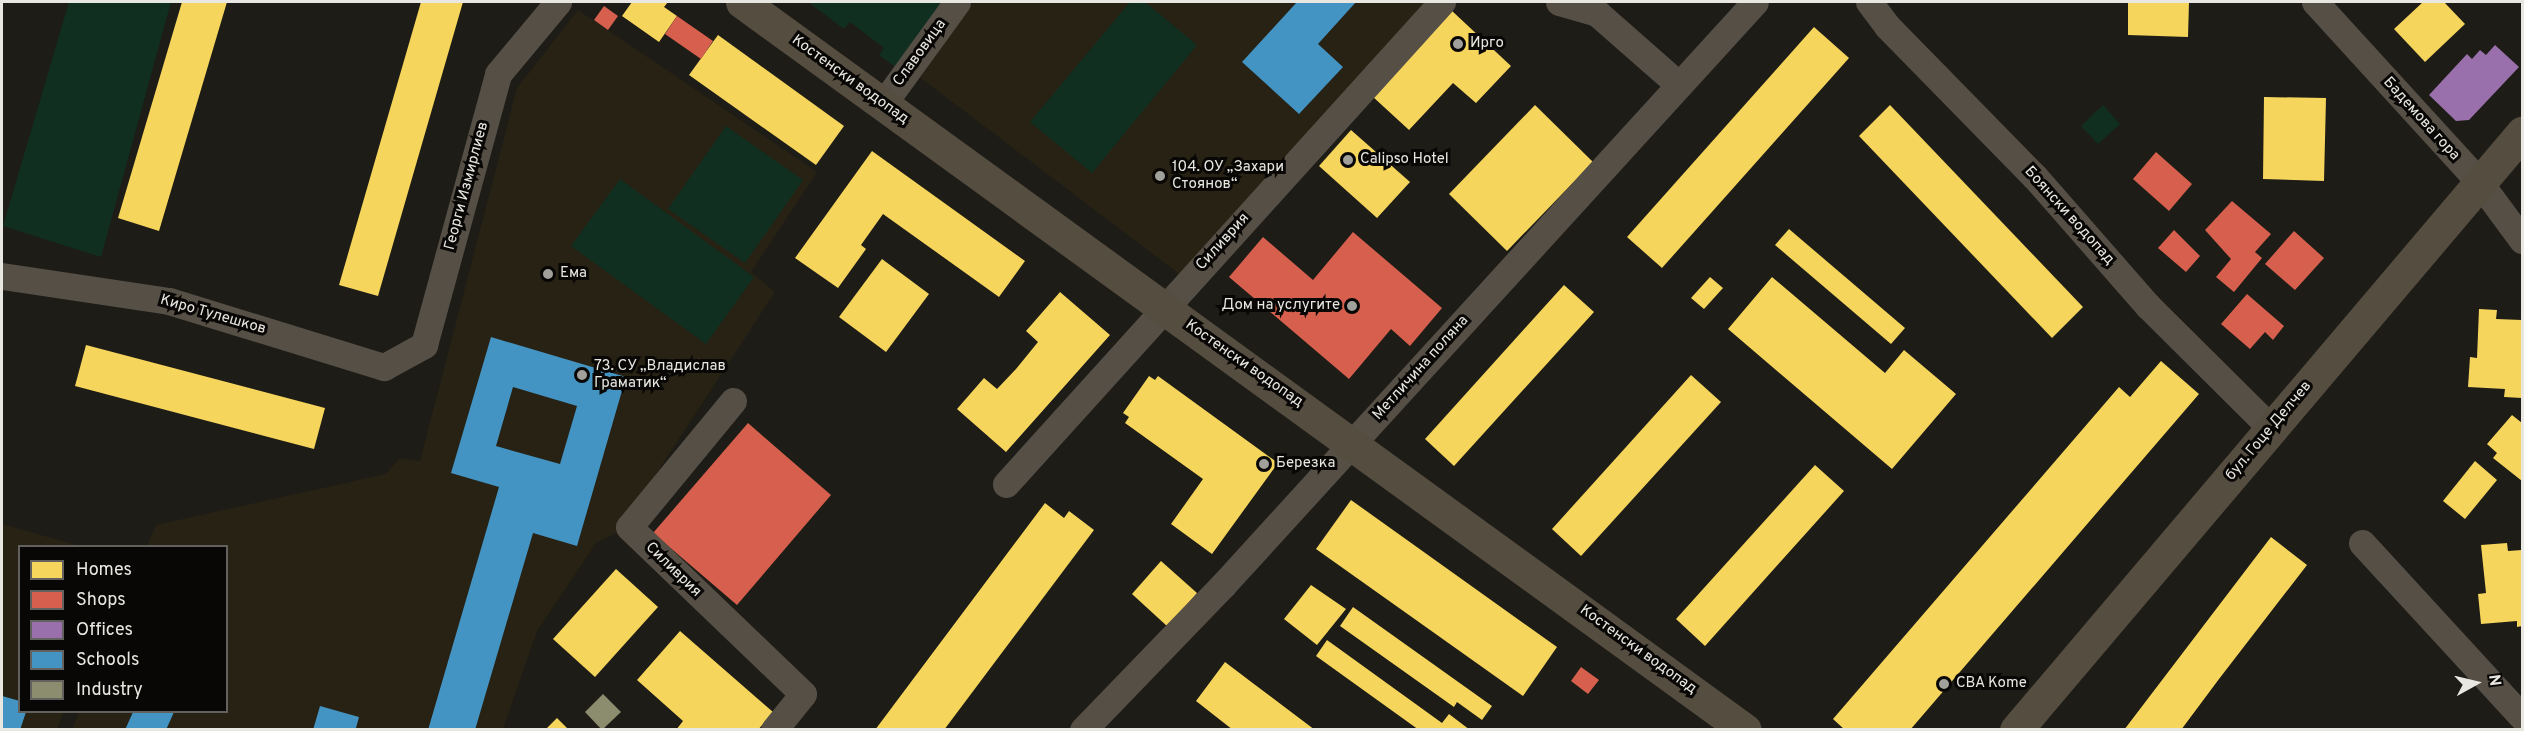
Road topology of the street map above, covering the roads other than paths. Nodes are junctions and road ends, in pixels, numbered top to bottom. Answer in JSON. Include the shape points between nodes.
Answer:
{"nodes":[{"id":1,"x":558,"y":2,"type":"edge"},
{"id":2,"x":742,"y":2,"type":"edge"},
{"id":3,"x":957,"y":2,"type":"edge"},
{"id":4,"x":1442,"y":2,"type":"edge"},
{"id":5,"x":1559,"y":2,"type":"edge"},
{"id":6,"x":1755,"y":2,"type":"edge"},
{"id":7,"x":1869,"y":2,"type":"edge"},
{"id":8,"x":2315,"y":2,"type":"edge"},
{"id":9,"x":1679,"y":85,"type":"junction"},
{"id":10,"x":883,"y":104,"type":"junction"},
{"id":11,"x":2523,"y":133,"type":"edge"},
{"id":12,"x":2480,"y":183,"type":"junction"},
{"id":13,"x":2523,"y":240,"type":"edge"},
{"id":14,"x":2,"y":276,"type":"edge"},
{"id":15,"x":1164,"y":308,"type":"junction"},
{"id":16,"x":384,"y":367,"type":"joint"},
{"id":17,"x":733,"y":401,"type":"dead end"},
{"id":18,"x":2271,"y":428,"type":"junction"},
{"id":19,"x":1354,"y":442,"type":"junction"},
{"id":20,"x":1006,"y":484,"type":"dead end"},
{"id":21,"x":2362,"y":543,"type":"dead end"},
{"id":22,"x":2523,"y":717,"type":"edge"},
{"id":23,"x":774,"y":729,"type":"edge"},
{"id":24,"x":1083,"y":729,"type":"edge"},
{"id":25,"x":1745,"y":729,"type":"edge"},
{"id":26,"x":2016,"y":729,"type":"edge"}],
"edges":[{"from":1,"to":16,"type":"street","name":"Георги Измирлиев","via":[[498,74],[424,345]]},
{"from":2,"to":10,"type":"street","name":"Костенски водопад"},
{"from":3,"to":10,"type":"street","name":"Славовица"},
{"from":4,"to":15,"type":"street","name":"Силиврия"},
{"from":5,"to":9,"type":"street","via":[[1597,13]]},
{"from":6,"to":9,"type":"street","name":"Метличина поляна"},
{"from":7,"to":18,"type":"street","name":"Боянски водопад","via":[[1887,26],[2035,177],[2148,306]]},
{"from":8,"to":12,"type":"street","name":"Бадемова гора"},
{"from":9,"to":19,"type":"street","name":"Метличина поляна"},
{"from":10,"to":15,"type":"street","name":"Костенски водопад"},
{"from":11,"to":12,"type":"street","name":"бул. Гоце Делчев"},
{"from":12,"to":13,"type":"street","name":"Бадемова гора"},
{"from":12,"to":18,"type":"street","name":"бул. Гоце Делчев"},
{"from":14,"to":16,"type":"street","name":"Киро Тулешков","via":[[169,301]]},
{"from":15,"to":19,"type":"street","name":"Костенски водопад"},
{"from":15,"to":20,"type":"street","name":"Силиврия"},
{"from":17,"to":23,"type":"street","name":"Силиврия","via":[[629,527],[803,694]]},
{"from":18,"to":26,"type":"street","name":"бул. Гоце Делчев"},
{"from":19,"to":24,"type":"street","name":"Метличина поляна"},
{"from":19,"to":25,"type":"street","name":"Костенски водопад"},
{"from":21,"to":22,"type":"street"}]}
